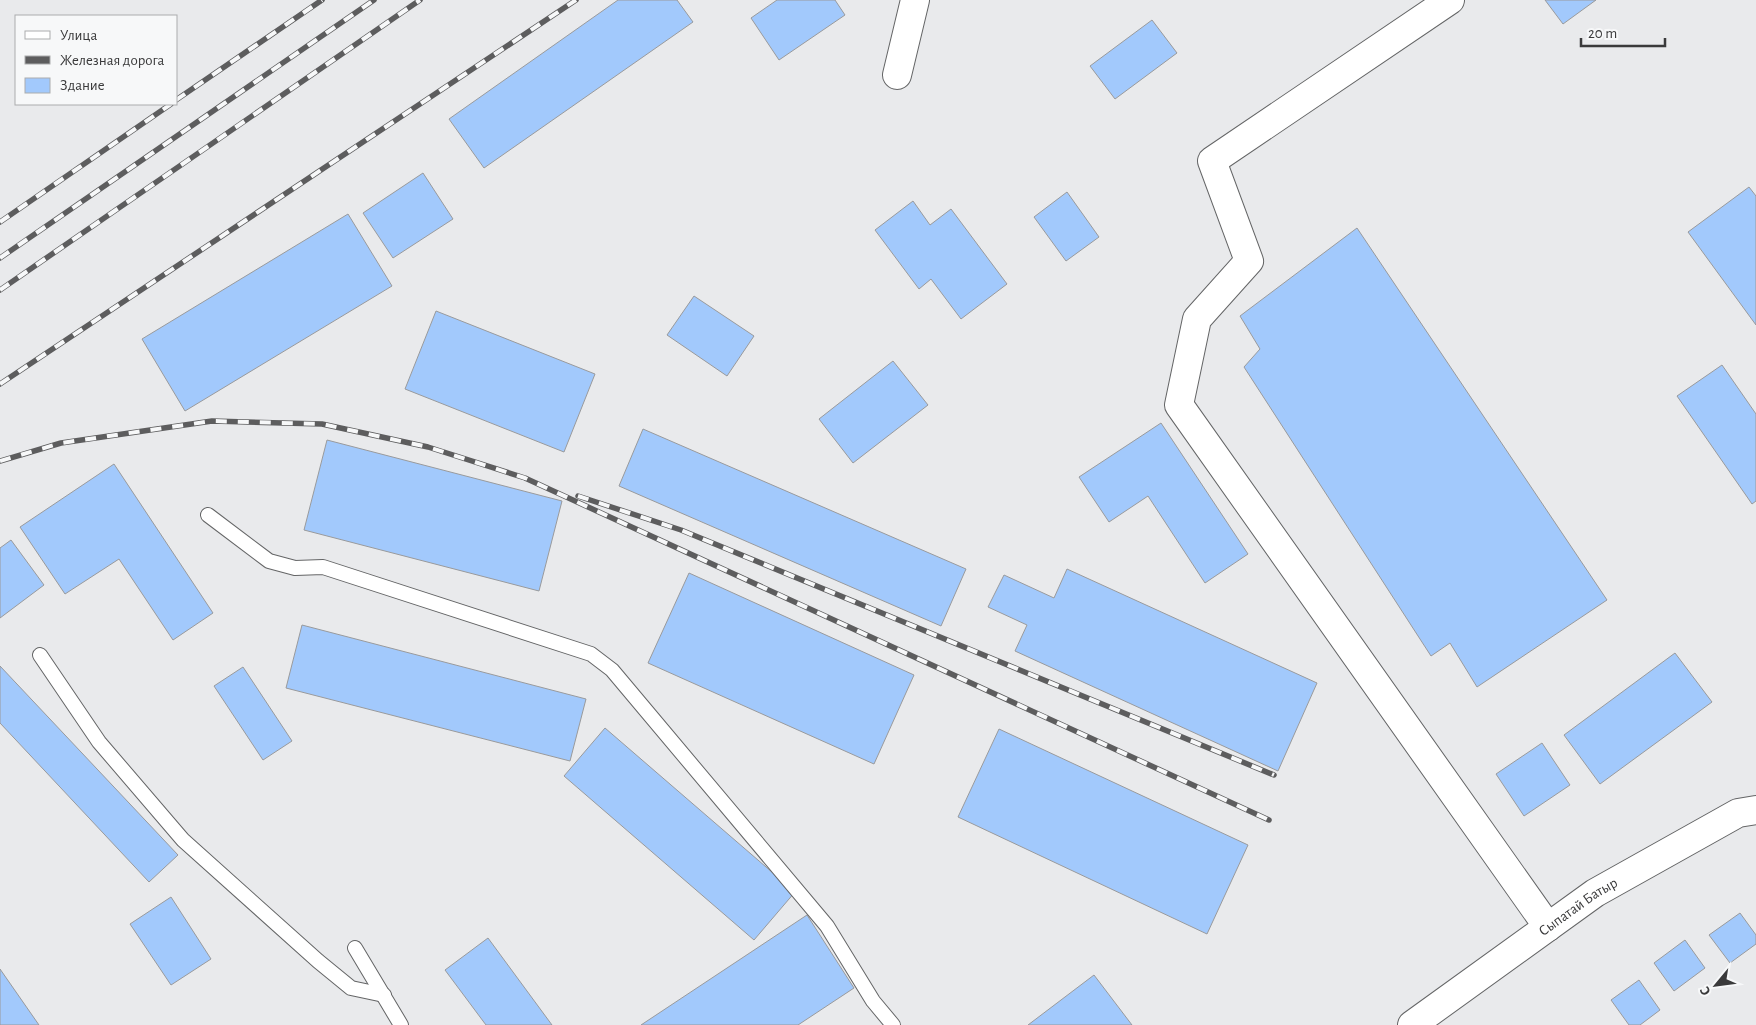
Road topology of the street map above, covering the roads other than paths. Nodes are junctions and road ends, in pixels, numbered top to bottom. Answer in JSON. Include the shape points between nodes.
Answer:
{"nodes":[{"id":1,"x":915,"y":0,"type":"edge"},
{"id":2,"x":1450,"y":0,"type":"edge"},
{"id":3,"x":897,"y":75,"type":"dead end"},
{"id":4,"x":208,"y":514,"type":"dead end"},
{"id":5,"x":40,"y":655,"type":"dead end"},
{"id":6,"x":1756,"y":810,"type":"edge"},
{"id":7,"x":1548,"y":927,"type":"junction"},
{"id":8,"x":355,"y":948,"type":"dead end"},
{"id":9,"x":384,"y":995,"type":"junction"},
{"id":10,"x":401,"y":1025,"type":"edge"},
{"id":11,"x":893,"y":1025,"type":"edge"},
{"id":12,"x":1412,"y":1025,"type":"edge"}],
"edges":[{"from":1,"to":3,"type":"street"},
{"from":2,"to":7,"type":"street","via":[[1212,161],[1250,261],[1197,319],[1179,405]]},
{"from":4,"to":11,"type":"lane","via":[[269,561],[295,568],[323,567],[591,654],[612,670],[827,926],[873,1001]]},
{"from":5,"to":9,"type":"lane","via":[[99,742],[183,840],[351,988]]},
{"from":6,"to":7,"type":"street","name":"Сыпатай Батыр","via":[[1738,813],[1595,892]]},
{"from":7,"to":12,"type":"street","name":"Сыпатай Батыр"},
{"from":8,"to":9,"type":"lane"},
{"from":9,"to":10,"type":"lane"}]}
